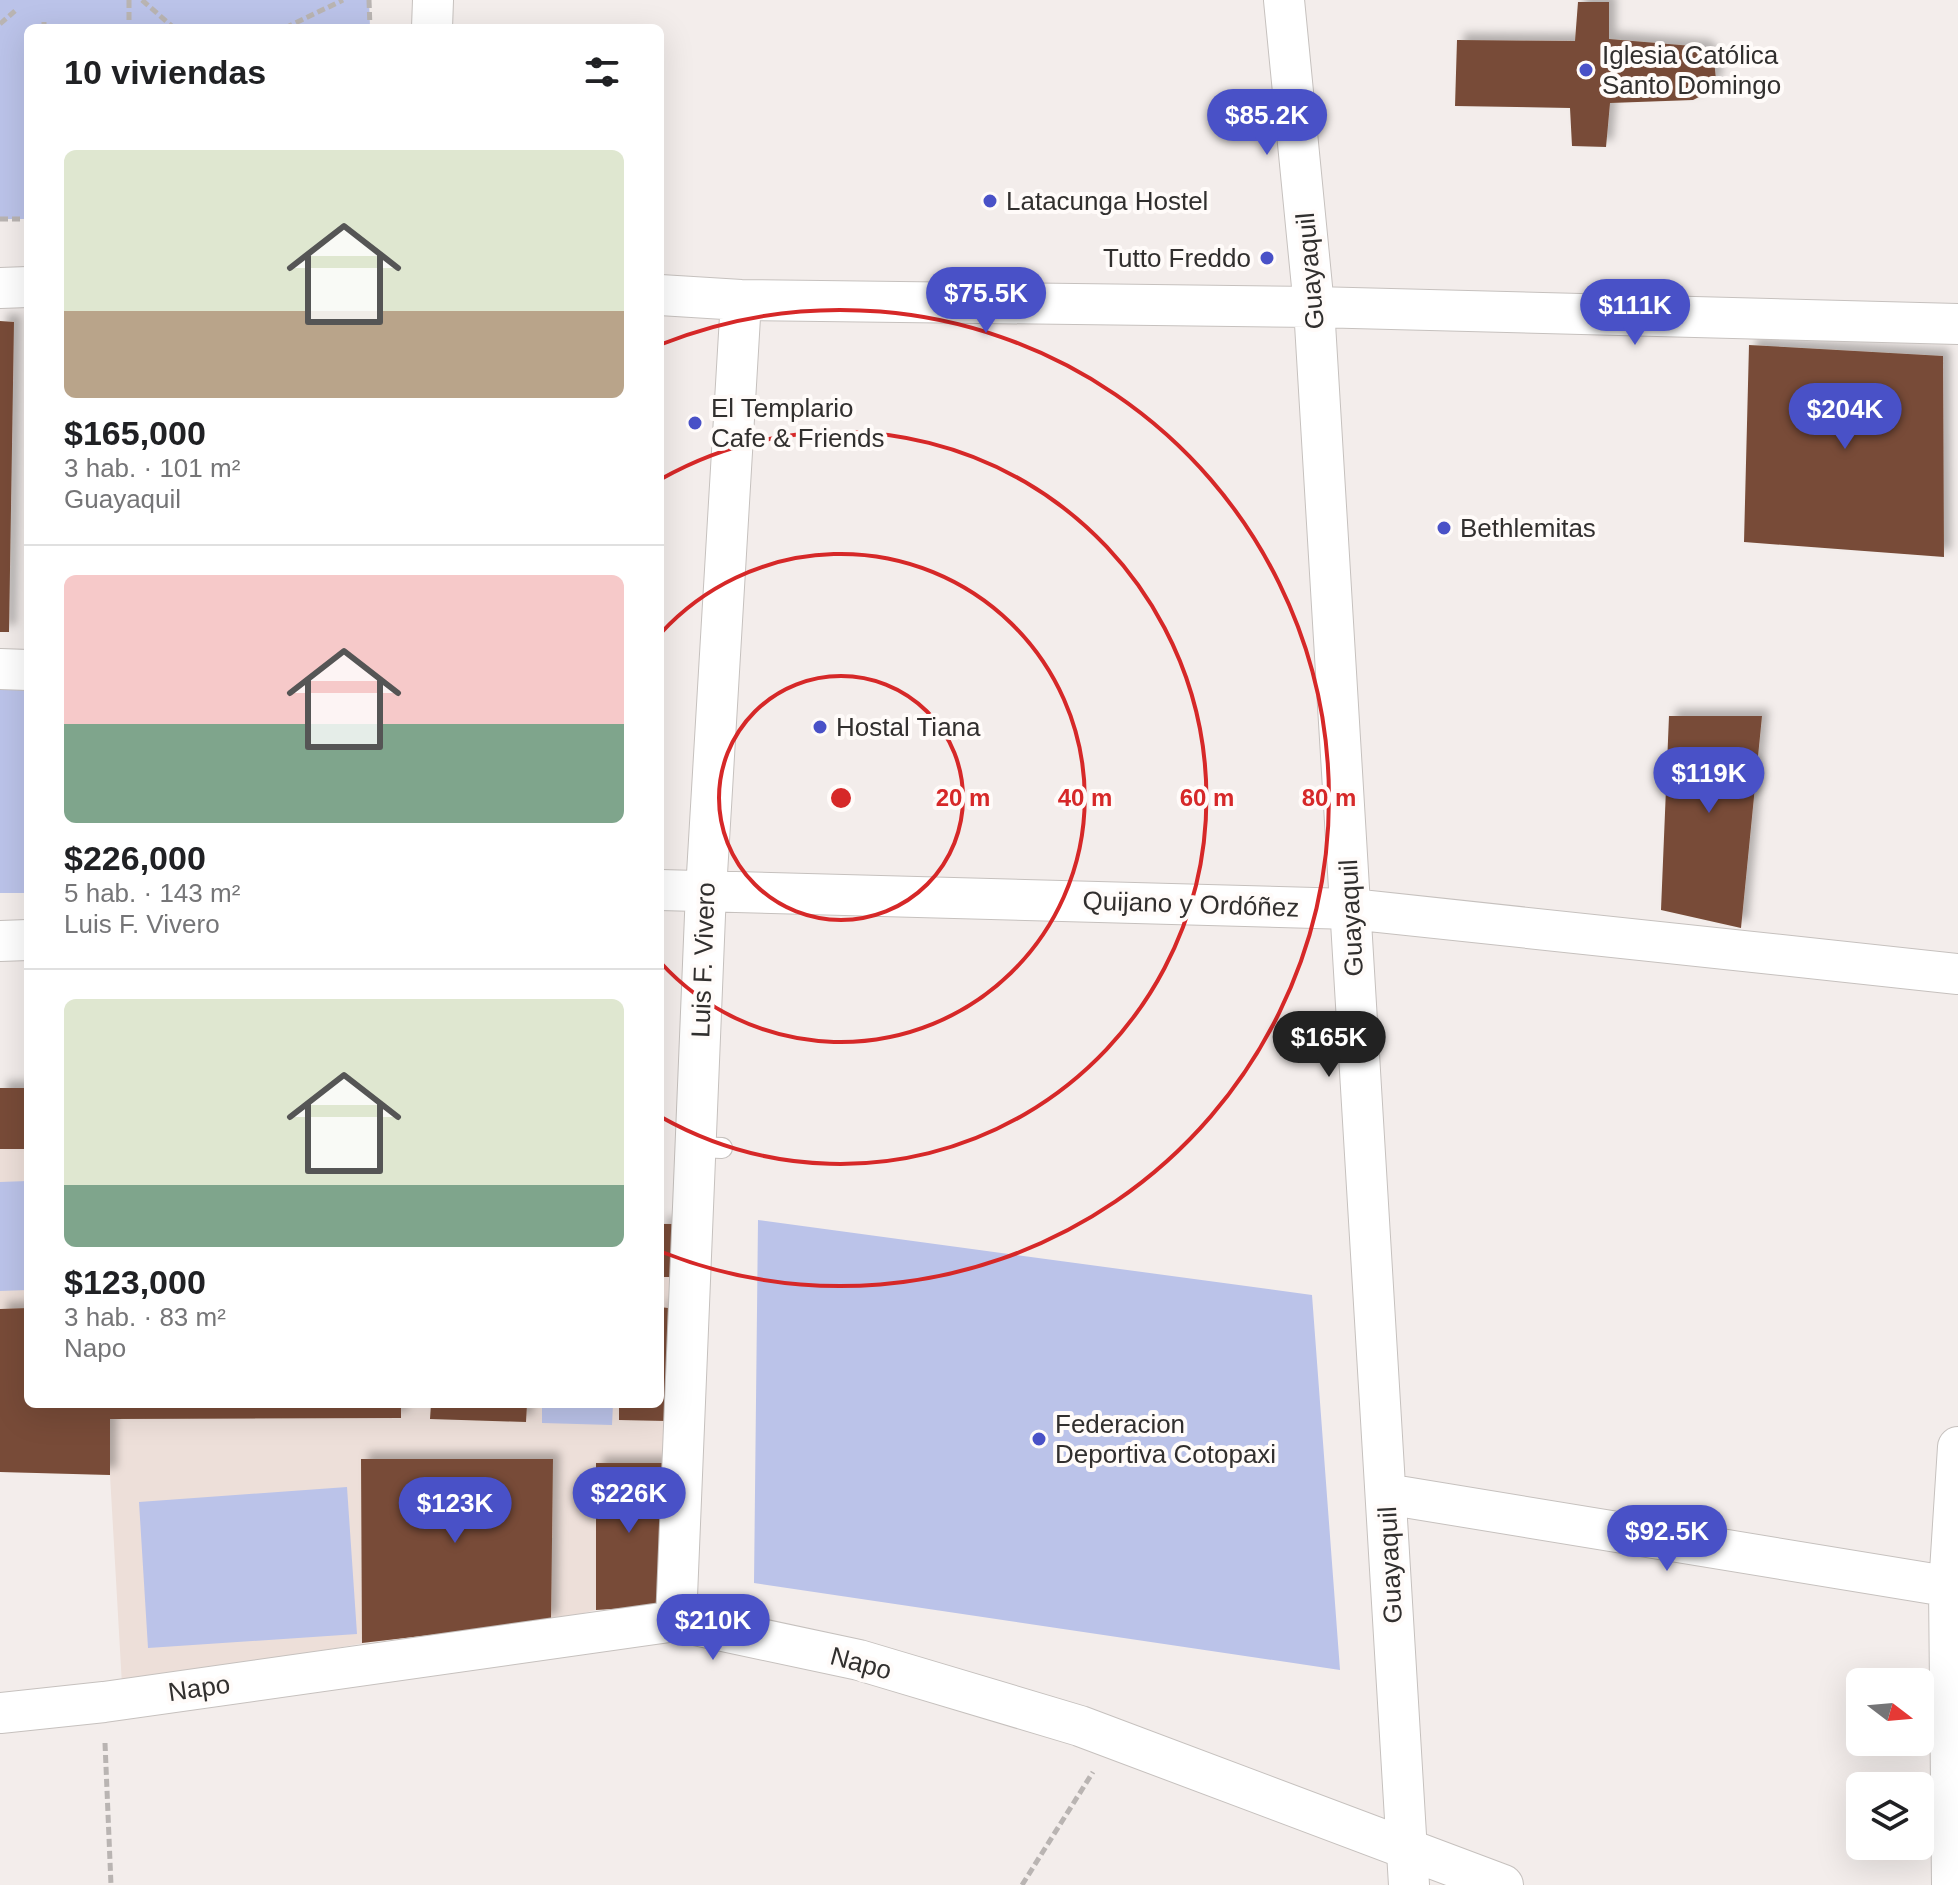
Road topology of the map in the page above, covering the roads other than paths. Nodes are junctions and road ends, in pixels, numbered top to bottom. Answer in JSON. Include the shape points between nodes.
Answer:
{"nodes":[{"id":1,"x":433,"y":0,"type":"edge"},
{"id":2,"x":1284,"y":0,"type":"edge"},
{"id":3,"x":432,"y":24,"type":"edge"},
{"id":4,"x":24,"y":287,"type":"edge"},
{"id":5,"x":0,"y":288,"type":"edge"},
{"id":6,"x":664,"y":295,"type":"edge"},
{"id":7,"x":741,"y":300,"type":"junction"},
{"id":8,"x":1314,"y":307,"type":"junction"},
{"id":9,"x":1958,"y":324,"type":"edge"},
{"id":10,"x":0,"y":669,"type":"edge"},
{"id":11,"x":24,"y":670,"type":"edge"},
{"id":12,"x":664,"y":890,"type":"edge"},
{"id":13,"x":706,"y":891,"type":"junction"},
{"id":14,"x":1351,"y":909,"type":"junction"},
{"id":15,"x":24,"y":940,"type":"edge"},
{"id":16,"x":0,"y":941,"type":"edge"},
{"id":17,"x":1958,"y":974,"type":"edge"},
{"id":18,"x":1958,"y":1447,"type":"edge"},
{"id":19,"x":1386,"y":1494,"type":"junction"},
{"id":20,"x":1953,"y":1587,"type":"edge"},
{"id":21,"x":676,"y":1621,"type":"junction"},
{"id":22,"x":0,"y":1713,"type":"edge"},
{"id":23,"x":1408,"y":1866,"type":"edge"},
{"id":24,"x":1503,"y":1885,"type":"edge"},
{"id":25,"x":1952,"y":1885,"type":"edge"}],
"edges":[{"from":1,"to":3,"type":"street"},
{"from":2,"to":8,"type":"street","name":"Guayaquil"},
{"from":4,"to":5,"type":"street"},
{"from":6,"to":7,"type":"street"},
{"from":7,"to":8,"type":"street"},
{"from":7,"to":13,"type":"street","name":"Luis F. Vivero"},
{"from":8,"to":9,"type":"street"},
{"from":8,"to":14,"type":"street","name":"Guayaquil"},
{"from":10,"to":11,"type":"street"},
{"from":12,"to":13,"type":"street","name":"Quijano y Ordóñez"},
{"from":13,"to":14,"type":"street","name":"Quijano y Ordóñez"},
{"from":13,"to":21,"type":"street","name":"Luis F. Vivero","via":[[709,1147]]},
{"from":14,"to":17,"type":"street","name":"Quijano y Ordóñez"},
{"from":14,"to":19,"type":"street","name":"Guayaquil"},
{"from":15,"to":16,"type":"street"},
{"from":18,"to":20,"type":"street"},
{"from":19,"to":20,"type":"street"},
{"from":19,"to":23,"type":"street","name":"Guayaquil"},
{"from":20,"to":25,"type":"street"},
{"from":21,"to":22,"type":"street","name":"Napo"},
{"from":21,"to":23,"type":"street","name":"Napo","via":[[859,1660],[1114,1738]]},
{"from":23,"to":24,"type":"street","name":"Napo"}]}
